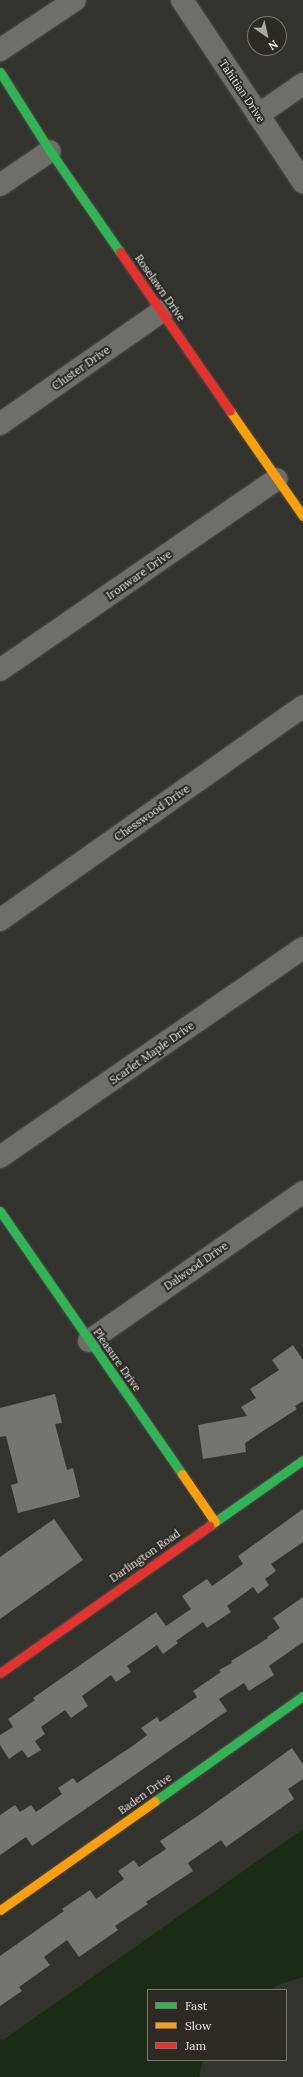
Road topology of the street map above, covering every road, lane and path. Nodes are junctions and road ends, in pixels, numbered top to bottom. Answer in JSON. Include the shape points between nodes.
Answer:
{"nodes":[{"id":1,"x":75,"y":0,"type":"edge"},
{"id":2,"x":182,"y":0,"type":"edge"},
{"id":3,"x":0,"y":50,"type":"edge"},
{"id":4,"x":0,"y":72,"type":"edge"},
{"id":5,"x":303,"y":84,"type":"edge"},
{"id":6,"x":258,"y":115,"type":"junction"},
{"id":7,"x":50,"y":150,"type":"junction"},
{"id":8,"x":303,"y":182,"type":"edge"},
{"id":9,"x":0,"y":185,"type":"edge"},
{"id":10,"x":162,"y":311,"type":"junction"},
{"id":11,"x":0,"y":424,"type":"edge"},
{"id":12,"x":277,"y":479,"type":"junction"},
{"id":13,"x":303,"y":516,"type":"edge"},
{"id":14,"x":0,"y":670,"type":"edge"},
{"id":15,"x":303,"y":706,"type":"edge"},
{"id":16,"x":0,"y":920,"type":"edge"},
{"id":17,"x":303,"y":948,"type":"edge"},
{"id":18,"x":0,"y":1157,"type":"edge"},
{"id":19,"x":303,"y":1192,"type":"edge"},
{"id":20,"x":0,"y":1211,"type":"edge"},
{"id":21,"x":89,"y":1341,"type":"junction"},
{"id":22,"x":303,"y":1460,"type":"edge"},
{"id":23,"x":215,"y":1522,"type":"junction"},
{"id":24,"x":0,"y":1672,"type":"edge"},
{"id":25,"x":303,"y":1696,"type":"edge"},
{"id":26,"x":0,"y":1910,"type":"edge"}],
"edges":[{"from":1,"to":3,"type":"street"},
{"from":2,"to":6,"type":"street","name":"Tahitian Drive"},
{"from":4,"to":7,"type":"street","name":"Roselawn Drive"},
{"from":5,"to":6,"type":"street"},
{"from":6,"to":8,"type":"street","name":"Tahitian Drive"},
{"from":7,"to":9,"type":"street"},
{"from":7,"to":10,"type":"street","name":"Roselawn Drive"},
{"from":10,"to":11,"type":"street","name":"Cluster Drive"},
{"from":10,"to":12,"type":"street","name":"Roselawn Drive"},
{"from":12,"to":13,"type":"street","name":"Roselawn Drive"},
{"from":12,"to":14,"type":"street","name":"Ironware Drive"},
{"from":15,"to":16,"type":"street","name":"Chesswood Drive"},
{"from":17,"to":18,"type":"street","name":"Scarlet Maple Drive"},
{"from":19,"to":21,"type":"street","name":"Dalwood Drive"},
{"from":20,"to":21,"type":"street","name":"Pleasure Drive"},
{"from":21,"to":23,"type":"street","name":"Pleasure Drive"},
{"from":22,"to":23,"type":"street","name":"Darlington Road"},
{"from":23,"to":24,"type":"street","name":"Darlington Road"},
{"from":25,"to":26,"type":"street","name":"Baden Drive"}]}
